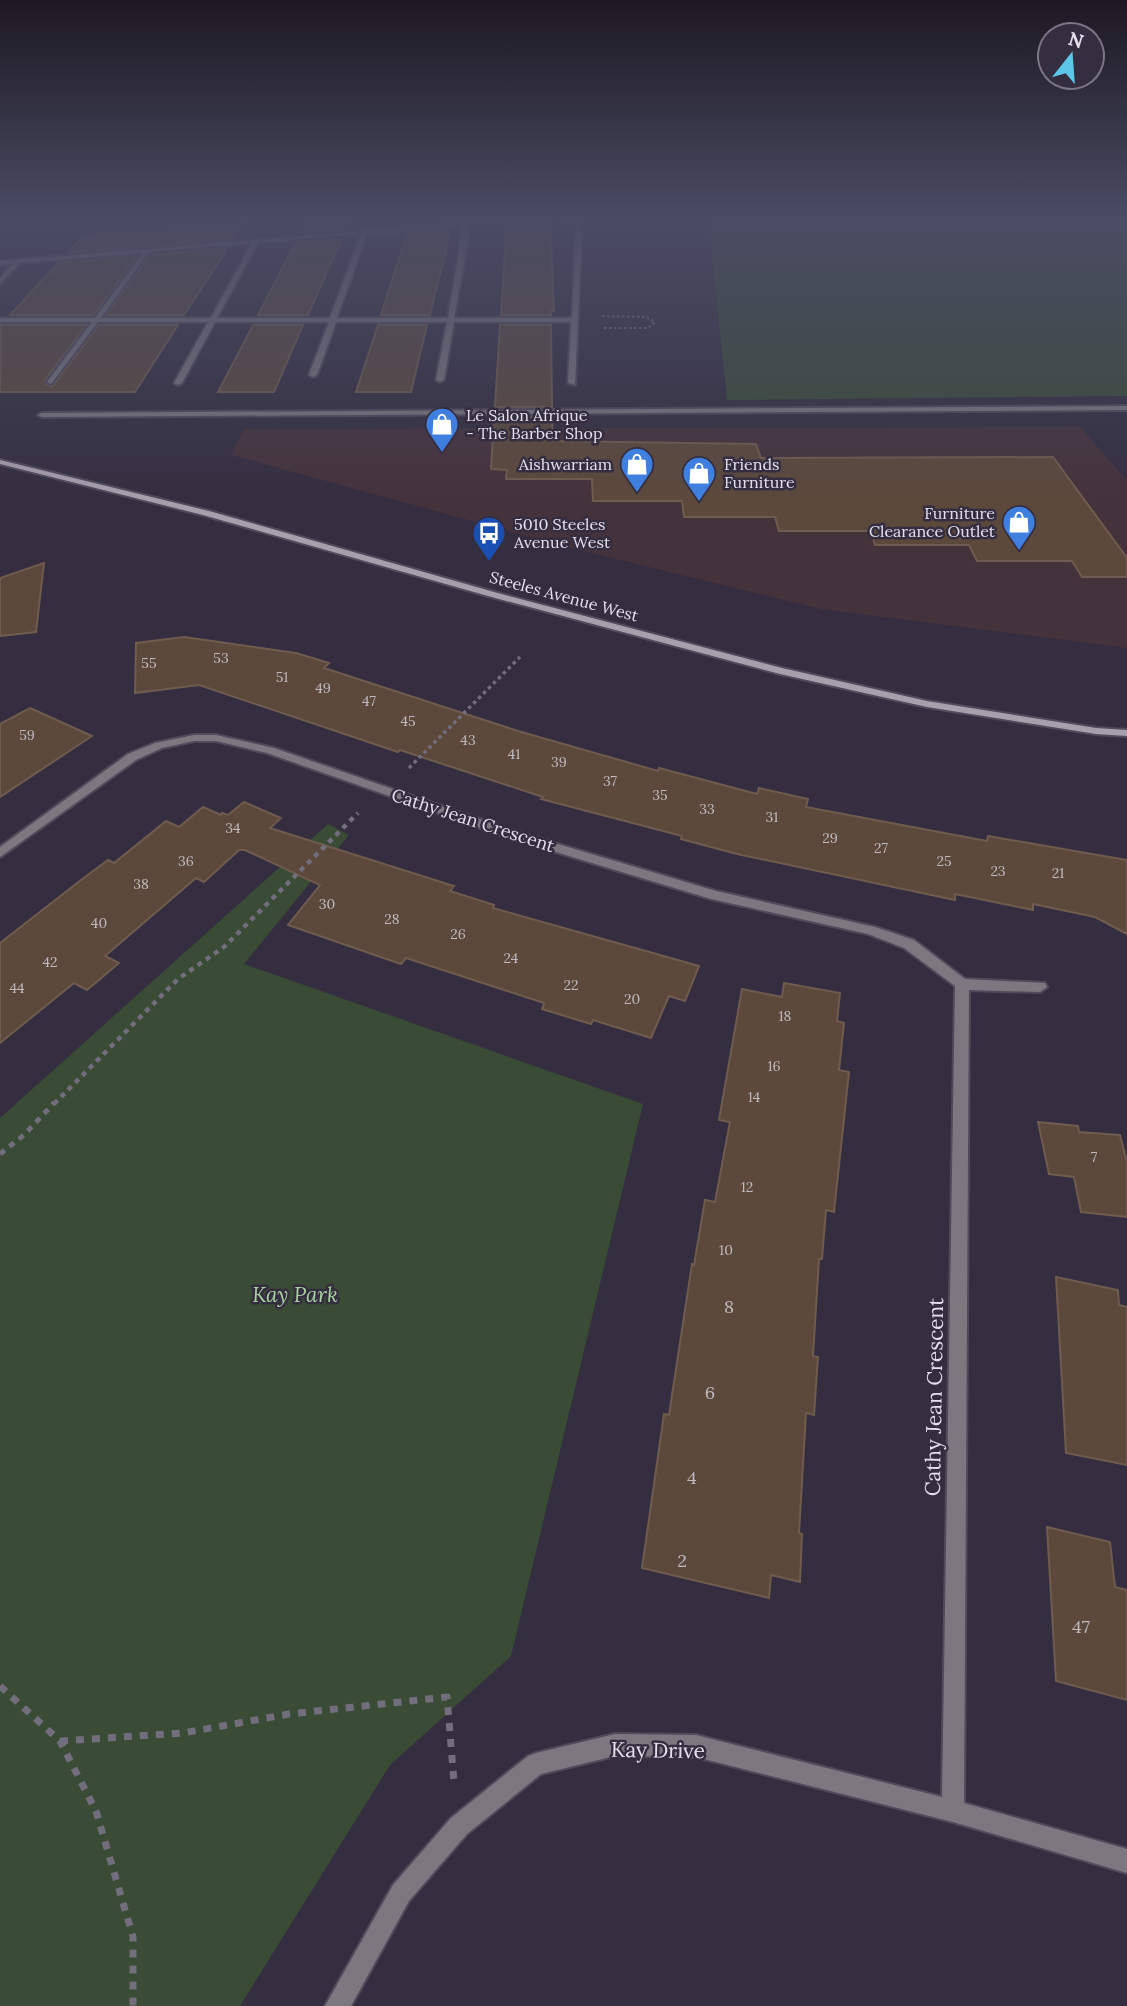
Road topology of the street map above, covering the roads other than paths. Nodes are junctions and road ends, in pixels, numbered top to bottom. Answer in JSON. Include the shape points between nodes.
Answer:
{"nodes":[{"id":1,"x":101,"y":313,"type":"edge"},
{"id":2,"x":215,"y":313,"type":"edge"},
{"id":3,"x":335,"y":313,"type":"edge"},
{"id":4,"x":452,"y":313,"type":"edge"},
{"id":5,"x":574,"y":313,"type":"edge"},
{"id":6,"x":0,"y":320,"type":"edge"},
{"id":7,"x":95,"y":320,"type":"junction"},
{"id":8,"x":211,"y":320,"type":"junction"},
{"id":9,"x":332,"y":320,"type":"junction"},
{"id":10,"x":451,"y":320,"type":"junction"},
{"id":11,"x":574,"y":320,"type":"junction"},
{"id":12,"x":313,"y":375,"type":"dead end"},
{"id":13,"x":440,"y":380,"type":"dead end"},
{"id":14,"x":51,"y":382,"type":"dead end"},
{"id":15,"x":178,"y":383,"type":"dead end"},
{"id":16,"x":572,"y":383,"type":"dead end"},
{"id":17,"x":1127,"y":408,"type":"edge"},
{"id":18,"x":42,"y":415,"type":"dead end"},
{"id":19,"x":0,"y":462,"type":"edge"},
{"id":20,"x":1127,"y":733,"type":"edge"},
{"id":21,"x":0,"y":852,"type":"edge"},
{"id":22,"x":962,"y":984,"type":"junction"},
{"id":23,"x":1040,"y":987,"type":"dead end"},
{"id":24,"x":953,"y":1811,"type":"junction"},
{"id":25,"x":1127,"y":1861,"type":"edge"},
{"id":26,"x":337,"y":2006,"type":"edge"}],
"edges":[{"from":1,"to":7,"type":"street"},
{"from":2,"to":8,"type":"street"},
{"from":3,"to":9,"type":"street"},
{"from":4,"to":10,"type":"street"},
{"from":5,"to":11,"type":"street"},
{"from":6,"to":7,"type":"street"},
{"from":7,"to":8,"type":"street"},
{"from":7,"to":14,"type":"street"},
{"from":8,"to":9,"type":"street"},
{"from":8,"to":15,"type":"street"},
{"from":9,"to":10,"type":"street"},
{"from":9,"to":12,"type":"street"},
{"from":10,"to":11,"type":"street"},
{"from":10,"to":13,"type":"street"},
{"from":11,"to":16,"type":"street"},
{"from":17,"to":18,"type":"street"},
{"from":19,"to":20,"type":"main road","name":"Steeles Avenue West","via":[[206,513],[780,671],[927,704]]},
{"from":21,"to":22,"type":"street","name":"Cathy Jean Crescent","via":[[132,757],[159,745],[194,738],[227,740],[270,750],[510,834],[716,896],[870,930],[909,944]]},
{"from":22,"to":23,"type":"street"},
{"from":22,"to":24,"type":"street","name":"Cathy Jean Crescent"},
{"from":24,"to":25,"type":"street","name":"Kay Drive"},
{"from":24,"to":26,"type":"street","name":"Kay Drive","via":[[696,1746],[615,1745],[536,1764],[458,1826],[401,1893]]}]}
